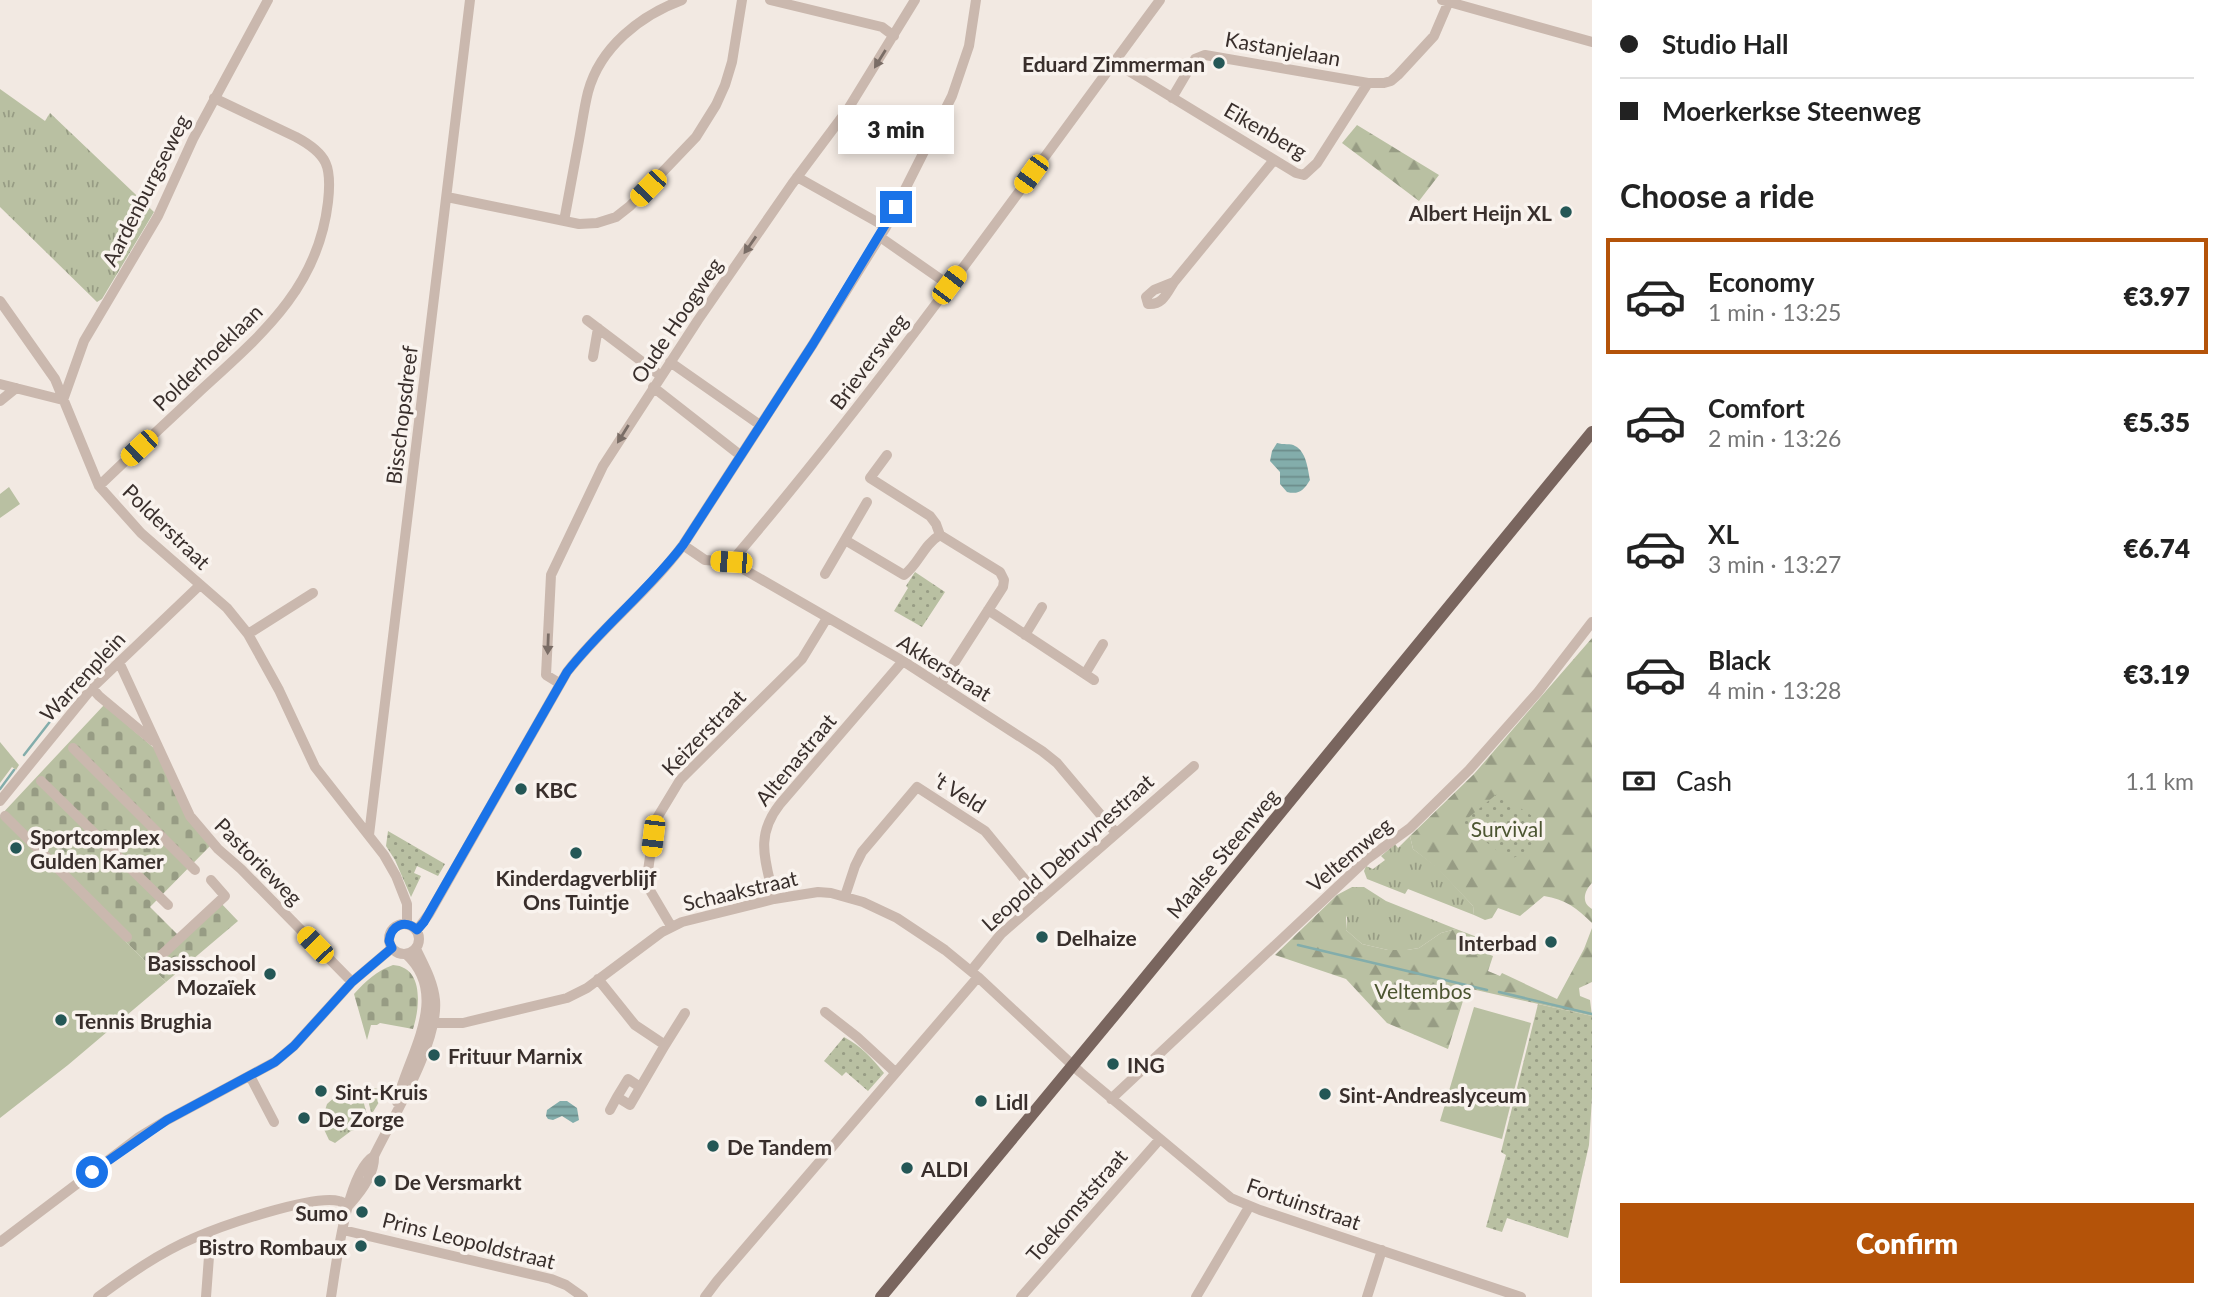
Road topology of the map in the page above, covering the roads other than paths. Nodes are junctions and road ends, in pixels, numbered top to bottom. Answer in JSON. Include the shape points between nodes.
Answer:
{"nodes":[{"id":1,"x":268,"y":0,"type":"edge"},
{"id":2,"x":470,"y":0,"type":"edge"},
{"id":3,"x":682,"y":0,"type":"edge"},
{"id":4,"x":742,"y":0,"type":"edge"},
{"id":5,"x":770,"y":0,"type":"edge"},
{"id":6,"x":915,"y":0,"type":"edge"},
{"id":7,"x":976,"y":0,"type":"edge"},
{"id":8,"x":1160,"y":0,"type":"edge"},
{"id":9,"x":1446,"y":1,"type":"edge"},
{"id":10,"x":894,"y":36,"type":"junction"},
{"id":11,"x":1591,"y":39,"type":"edge"},
{"id":12,"x":1114,"y":62,"type":"junction"},
{"id":13,"x":1368,"y":83,"type":"junction"},
{"id":14,"x":214,"y":98,"type":"junction"},
{"id":15,"x":1172,"y":98,"type":"junction"},
{"id":16,"x":1274,"y":160,"type":"junction"},
{"id":17,"x":797,"y":177,"type":"junction"},
{"id":18,"x":447,"y":197,"type":"junction"},
{"id":19,"x":564,"y":221,"type":"junction"},
{"id":20,"x":883,"y":232,"type":"junction"},
{"id":21,"x":1174,"y":282,"type":"dead end"},
{"id":22,"x":949,"y":285,"type":"junction"},
{"id":23,"x":0,"y":301,"type":"edge"},
{"id":24,"x":587,"y":320,"type":"dead end"},
{"id":25,"x":598,"y":328,"type":"junction"},
{"id":26,"x":593,"y":357,"type":"dead end"},
{"id":27,"x":670,"y":362,"type":"junction"},
{"id":28,"x":661,"y":376,"type":"junction"},
{"id":29,"x":0,"y":384,"type":"edge"},
{"id":30,"x":653,"y":387,"type":"junction"},
{"id":31,"x":16,"y":388,"type":"junction"},
{"id":32,"x":63,"y":400,"type":"junction"},
{"id":33,"x":0,"y":401,"type":"edge"},
{"id":34,"x":760,"y":425,"type":"junction"},
{"id":35,"x":1592,"y":432,"type":"edge"},
{"id":36,"x":740,"y":455,"type":"junction"},
{"id":37,"x":887,"y":455,"type":"dead end"},
{"id":38,"x":99,"y":485,"type":"junction"},
{"id":39,"x":867,"y":502,"type":"dead end"},
{"id":40,"x":940,"y":535,"type":"junction"},
{"id":41,"x":845,"y":540,"type":"junction"},
{"id":42,"x":683,"y":545,"type":"junction"},
{"id":43,"x":731,"y":562,"type":"junction"},
{"id":44,"x":825,"y":574,"type":"dead end"},
{"id":45,"x":200,"y":586,"type":"junction"},
{"id":46,"x":313,"y":593,"type":"dead end"},
{"id":47,"x":1042,"y":607,"type":"dead end"},
{"id":48,"x":988,"y":610,"type":"junction"},
{"id":49,"x":827,"y":618,"type":"junction"},
{"id":50,"x":1592,"y":622,"type":"edge"},
{"id":51,"x":248,"y":634,"type":"junction"},
{"id":52,"x":1025,"y":635,"type":"junction"},
{"id":53,"x":1103,"y":644,"type":"dead end"},
{"id":54,"x":903,"y":661,"type":"junction"},
{"id":55,"x":119,"y":662,"type":"junction"},
{"id":56,"x":559,"y":683,"type":"junction"},
{"id":57,"x":940,"y":685,"type":"junction"},
{"id":58,"x":92,"y":688,"type":"junction"},
{"id":59,"x":157,"y":747,"type":"junction"},
{"id":60,"x":73,"y":748,"type":"dead end"},
{"id":61,"x":1194,"y":766,"type":"dead end"},
{"id":62,"x":41,"y":781,"type":"dead end"},
{"id":63,"x":0,"y":801,"type":"edge"},
{"id":64,"x":5,"y":816,"type":"dead end"},
{"id":65,"x":1116,"y":833,"type":"junction"},
{"id":66,"x":369,"y":835,"type":"junction"},
{"id":67,"x":195,"y":870,"type":"dead end"},
{"id":68,"x":211,"y":880,"type":"dead end"},
{"id":69,"x":845,"y":896,"type":"junction"},
{"id":70,"x":1040,"y":898,"type":"junction"},
{"id":71,"x":774,"y":899,"type":"junction"},
{"id":72,"x":407,"y":904,"type":"junction"},
{"id":73,"x":168,"y":905,"type":"dead end"},
{"id":74,"x":429,"y":914,"type":"junction"},
{"id":75,"x":671,"y":926,"type":"junction"},
{"id":76,"x":412,"y":927,"type":"junction"},
{"id":77,"x":127,"y":937,"type":"dead end"},
{"id":78,"x":392,"y":948,"type":"junction"},
{"id":79,"x":411,"y":952,"type":"junction"},
{"id":80,"x":154,"y":962,"type":"dead end"},
{"id":81,"x":974,"y":974,"type":"junction"},
{"id":82,"x":598,"y":979,"type":"junction"},
{"id":83,"x":352,"y":982,"type":"junction"},
{"id":84,"x":825,"y":1012,"type":"dead end"},
{"id":85,"x":685,"y":1013,"type":"dead end"},
{"id":86,"x":429,"y":1024,"type":"junction"},
{"id":87,"x":665,"y":1045,"type":"junction"},
{"id":88,"x":1073,"y":1065,"type":"junction"},
{"id":89,"x":895,"y":1072,"type":"junction"},
{"id":90,"x":250,"y":1076,"type":"junction"},
{"id":91,"x":1111,"y":1099,"type":"junction"},
{"id":92,"x":610,"y":1110,"type":"dead end"},
{"id":93,"x":274,"y":1122,"type":"dead end"},
{"id":94,"x":1160,"y":1139,"type":"junction"},
{"id":95,"x":349,"y":1205,"type":"junction"},
{"id":96,"x":1249,"y":1207,"type":"junction"},
{"id":97,"x":343,"y":1230,"type":"junction"},
{"id":98,"x":207,"y":1233,"type":"junction"},
{"id":99,"x":0,"y":1242,"type":"edge"},
{"id":100,"x":1382,"y":1250,"type":"junction"},
{"id":101,"x":98,"y":1297,"type":"edge"},
{"id":102,"x":206,"y":1297,"type":"edge"},
{"id":103,"x":331,"y":1297,"type":"edge"},
{"id":104,"x":583,"y":1297,"type":"edge"},
{"id":105,"x":705,"y":1297,"type":"edge"},
{"id":106,"x":881,"y":1297,"type":"edge"},
{"id":107,"x":1021,"y":1297,"type":"edge"},
{"id":108,"x":1196,"y":1297,"type":"edge"},
{"id":109,"x":1367,"y":1297,"type":"edge"},
{"id":110,"x":1521,"y":1297,"type":"edge"}],
"edges":[{"from":1,"to":14,"type":"street","name":"Aardenburgseweg"},
{"from":2,"to":18,"type":"street","name":"Bisschopsdreef"},
{"from":3,"to":19,"type":"street","via":[[662,7],[630,29],[599,66],[589,90]]},
{"from":4,"to":19,"type":"street","via":[[725,85],[696,137],[616,217],[597,223]]},
{"from":5,"to":10,"type":"street","via":[[882,27]]},
{"from":6,"to":10,"type":"street","name":"Oude Hoogweg"},
{"from":7,"to":20,"type":"street","via":[[969,46],[952,96]]},
{"from":8,"to":12,"type":"street","name":"Brieversweg"},
{"from":9,"to":11,"type":"street"},
{"from":9,"to":13,"type":"street","via":[[1434,36],[1398,75],[1384,83]]},
{"from":10,"to":17,"type":"street","name":"Oude Hoogweg","one_way":true},
{"from":12,"to":15,"type":"street","name":"Eikenberg"},
{"from":12,"to":22,"type":"street","name":"Brieversweg"},
{"from":13,"to":15,"type":"street","name":"Kastanjelaan","via":[[1205,55],[1195,59]]},
{"from":13,"to":16,"type":"street","name":"Eikenberg","via":[[1308,174],[1296,173]]},
{"from":14,"to":32,"type":"street","name":"Aardenburgseweg","via":[[158,216],[84,341]]},
{"from":14,"to":38,"type":"street","name":"Polderhoeklaan","via":[[308,143],[322,156],[329,169],[326,223],[303,278],[274,322]]},
{"from":15,"to":16,"type":"street","name":"Eikenberg"},
{"from":16,"to":21,"type":"street"},
{"from":17,"to":20,"type":"street"},
{"from":17,"to":27,"type":"street","name":"Oude Hoogweg","one_way":true},
{"from":18,"to":19,"type":"street"},
{"from":18,"to":66,"type":"street","name":"Bisschopsdreef"},
{"from":20,"to":22,"type":"street"},
{"from":20,"to":34,"type":"street"},
{"from":22,"to":43,"type":"street","name":"Brieversweg","via":[[784,501]]},
{"from":23,"to":32,"type":"street","name":"Polderstraat","via":[[55,379]]},
{"from":24,"to":25,"type":"street"},
{"from":25,"to":26,"type":"street"},
{"from":25,"to":28,"type":"street"},
{"from":27,"to":28,"type":"street","name":"Oude Hoogweg"},
{"from":27,"to":34,"type":"street"},
{"from":28,"to":30,"type":"street","name":"Oude Hoogweg"},
{"from":29,"to":31,"type":"street"},
{"from":30,"to":36,"type":"street"},
{"from":30,"to":56,"type":"street","name":"Oude Hoogweg","one_way":true,"via":[[603,466],[551,575],[546,675]]},
{"from":31,"to":32,"type":"street"},
{"from":31,"to":33,"type":"street"},
{"from":32,"to":38,"type":"street","name":"Polderstraat"},
{"from":34,"to":36,"type":"street"},
{"from":35,"to":88,"type":"main road","name":"Maalse Steenweg"},
{"from":36,"to":42,"type":"street"},
{"from":37,"to":40,"type":"street","via":[[870,478],[930,516]]},
{"from":38,"to":45,"type":"street","name":"Polderstraat","via":[[141,533]]},
{"from":39,"to":41,"type":"street"},
{"from":40,"to":41,"type":"street","via":[[930,540],[904,575]]},
{"from":40,"to":48,"type":"street","via":[[1000,572],[1003,587]]},
{"from":41,"to":44,"type":"street"},
{"from":42,"to":43,"type":"street","via":[[705,559]]},
{"from":42,"to":56,"type":"street"},
{"from":43,"to":49,"type":"street","name":"Akkerstraat"},
{"from":45,"to":51,"type":"street","name":"Polderstraat","via":[[227,608]]},
{"from":45,"to":55,"type":"street","name":"Warrenplein"},
{"from":46,"to":51,"type":"street"},
{"from":47,"to":52,"type":"street"},
{"from":48,"to":52,"type":"street"},
{"from":48,"to":57,"type":"street"},
{"from":49,"to":54,"type":"street","name":"Akkerstraat"},
{"from":49,"to":75,"type":"street","name":"Keizerstraat","via":[[802,659],[680,780],[662,806],[647,878]]},
{"from":50,"to":91,"type":"street","name":"Veltemweg","via":[[1469,770]]},
{"from":51,"to":66,"type":"street","name":"Polderstraat","via":[[315,767]]},
{"from":52,"to":53,"type":"street","via":[[1090,677]]},
{"from":54,"to":57,"type":"street","name":"Akkerstraat"},
{"from":54,"to":71,"type":"street","name":"Altenastraat","via":[[766,825],[763,841]]},
{"from":55,"to":58,"type":"street","name":"Warrenplein"},
{"from":55,"to":59,"type":"street","name":"Pastorieweg"},
{"from":56,"to":74,"type":"street"},
{"from":57,"to":65,"type":"street","name":"Akkerstraat","via":[[1057,763]]},
{"from":58,"to":59,"type":"street"},
{"from":58,"to":63,"type":"street","name":"Warrenplein"},
{"from":59,"to":83,"type":"street","name":"Pastorieweg","via":[[190,816]]},
{"from":60,"to":67,"type":"street"},
{"from":61,"to":65,"type":"street","name":"Leopold Debruynestraat"},
{"from":62,"to":73,"type":"street"},
{"from":64,"to":77,"type":"street"},
{"from":65,"to":70,"type":"street","name":"Leopold Debruynestraat"},
{"from":66,"to":72,"type":"street","name":"Polderstraat","via":[[396,876]]},
{"from":68,"to":80,"type":"street","via":[[225,896]]},
{"from":69,"to":70,"type":"street","name":"'t Veld","via":[[862,852],[916,787],[985,831]]},
{"from":69,"to":71,"type":"street","name":"Schaakstraat","via":[[818,892]]},
{"from":69,"to":81,"type":"street","name":"Schaakstraat","via":[[905,922]]},
{"from":70,"to":81,"type":"street","name":"Leopold Debruynestraat","via":[[1001,934]]},
{"from":71,"to":75,"type":"street","name":"Schaakstraat"},
{"from":72,"to":74,"type":"street","via":[[413,912]]},
{"from":72,"to":76,"type":"street","name":"Polderstraat"},
{"from":74,"to":76,"type":"street"},
{"from":75,"to":82,"type":"street","name":"Schaakstraat"},
{"from":76,"to":78,"type":"street","via":[[393,929]]},
{"from":76,"to":79,"type":"street","via":[[420,939]]},
{"from":78,"to":79,"type":"street","via":[[398,953]]},
{"from":78,"to":83,"type":"street"},
{"from":79,"to":86,"type":"street","via":[[432,983],[435,1003]]},
{"from":81,"to":88,"type":"street","name":"Schaakstraat"},
{"from":81,"to":89,"type":"street","name":"Leopold Debruynestraat"},
{"from":82,"to":86,"type":"street","name":"Schaakstraat","via":[[578,994],[556,1002],[463,1023]]},
{"from":82,"to":87,"type":"street","via":[[635,1025]]},
{"from":83,"to":90,"type":"street","via":[[293,1047]]},
{"from":84,"to":89,"type":"street"},
{"from":85,"to":87,"type":"street"},
{"from":86,"to":95,"type":"street","via":[[408,1092],[368,1160]]},
{"from":87,"to":92,"type":"street","via":[[630,1105],[617,1097]]},
{"from":88,"to":91,"type":"street","name":"Fortuinstraat"},
{"from":88,"to":106,"type":"main road","name":"Maalse Steenweg"},
{"from":89,"to":105,"type":"street","name":"Leopold Debruynestraat"},
{"from":90,"to":93,"type":"street"},
{"from":90,"to":99,"type":"street","via":[[139,1137]]},
{"from":91,"to":94,"type":"street","name":"Fortuinstraat"},
{"from":94,"to":96,"type":"street","name":"Fortuinstraat","via":[[1221,1191]]},
{"from":94,"to":107,"type":"street","name":"Toekomststraat"},
{"from":95,"to":97,"type":"street"},
{"from":95,"to":98,"type":"street","via":[[338,1200],[307,1203]]},
{"from":96,"to":100,"type":"street","name":"Fortuinstraat"},
{"from":96,"to":108,"type":"street"},
{"from":97,"to":103,"type":"street"},
{"from":97,"to":104,"type":"street","name":"Prins Leopoldstraat","via":[[551,1279]]},
{"from":98,"to":101,"type":"street","via":[[150,1261]]},
{"from":98,"to":102,"type":"street"},
{"from":100,"to":109,"type":"street"},
{"from":100,"to":110,"type":"street","name":"Fortuinstraat"}]}
